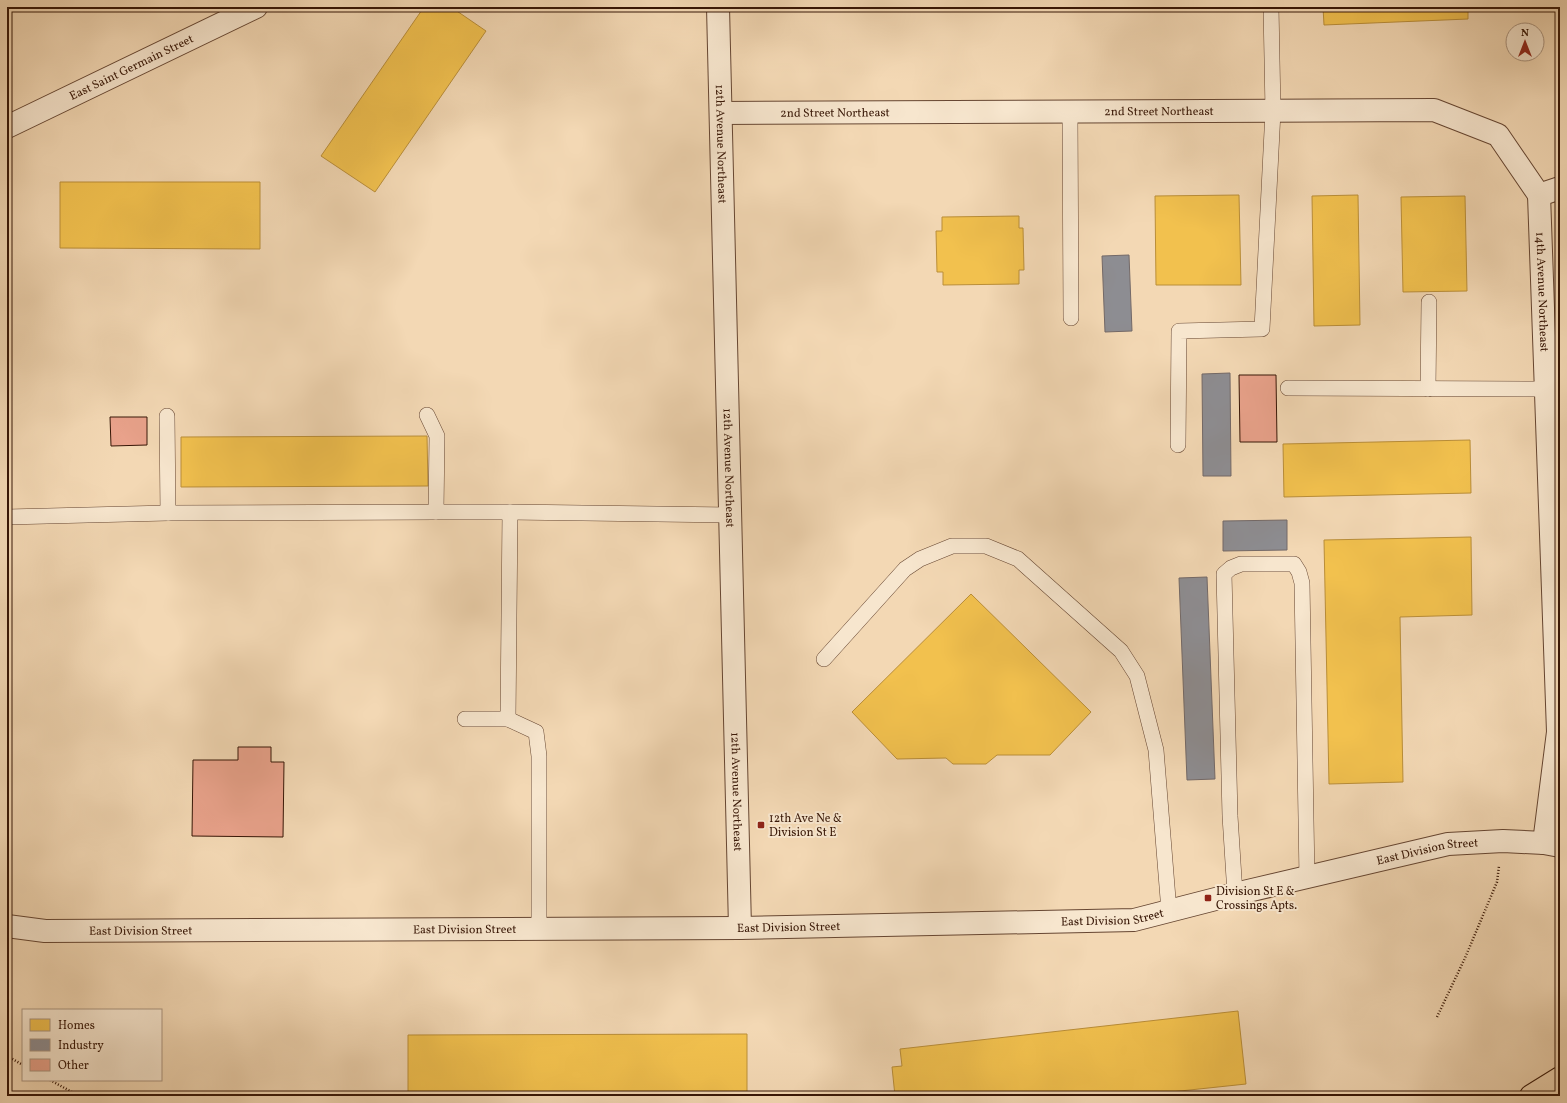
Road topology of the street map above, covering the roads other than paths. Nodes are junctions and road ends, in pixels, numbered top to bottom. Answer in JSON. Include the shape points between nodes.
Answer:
{"nodes":[{"id":1,"x":256,"y":7,"type":"edge"},
{"id":2,"x":718,"y":7,"type":"edge"},
{"id":3,"x":1272,"y":7,"type":"edge"},
{"id":4,"x":1272,"y":111,"type":"junction"},
{"id":5,"x":1070,"y":112,"type":"junction"},
{"id":6,"x":720,"y":113,"type":"junction"},
{"id":7,"x":7,"y":127,"type":"edge"},
{"id":8,"x":1560,"y":188,"type":"edge"},
{"id":9,"x":1539,"y":195,"type":"junction"},
{"id":10,"x":1429,"y":302,"type":"dead end"},
{"id":11,"x":1071,"y":318,"type":"dead end"},
{"id":12,"x":1288,"y":388,"type":"dead end"},
{"id":13,"x":1428,"y":389,"type":"junction"},
{"id":14,"x":1545,"y":389,"type":"junction"},
{"id":15,"x":427,"y":415,"type":"dead end"},
{"id":16,"x":167,"y":416,"type":"dead end"},
{"id":17,"x":1178,"y":445,"type":"dead end"},
{"id":18,"x":436,"y":512,"type":"junction"},
{"id":19,"x":510,"y":512,"type":"junction"},
{"id":20,"x":168,"y":513,"type":"junction"},
{"id":21,"x":7,"y":516,"type":"edge"},
{"id":22,"x":730,"y":516,"type":"junction"},
{"id":23,"x":1556,"y":558,"type":"edge"},
{"id":24,"x":824,"y":659,"type":"dead end"},
{"id":25,"x":465,"y":719,"type":"dead end"},
{"id":26,"x":508,"y":719,"type":"junction"},
{"id":27,"x":1559,"y":732,"type":"edge"},
{"id":28,"x":1552,"y":845,"type":"edge"},
{"id":29,"x":1307,"y":878,"type":"junction"},
{"id":30,"x":1235,"y":894,"type":"junction"},
{"id":31,"x":1169,"y":911,"type":"junction"},
{"id":32,"x":7,"y":926,"type":"edge"},
{"id":33,"x":740,"y":928,"type":"junction"},
{"id":34,"x":539,"y":929,"type":"junction"},
{"id":35,"x":1560,"y":1078,"type":"edge"},
{"id":36,"x":1531,"y":1096,"type":"edge"}],
"edges":[{"from":1,"to":7,"type":"street","name":"East Saint Germain Street"},
{"from":2,"to":6,"type":"street","name":"12th Avenue Northeast"},
{"from":3,"to":4,"type":"lane"},
{"from":4,"to":5,"type":"street","name":"2nd Street Northeast"},
{"from":4,"to":9,"type":"street","name":"2nd Street Northeast","via":[[1434,110],[1498,135]]},
{"from":4,"to":17,"type":"lane","via":[[1262,328],[1179,331]]},
{"from":5,"to":6,"type":"street","name":"2nd Street Northeast"},
{"from":5,"to":11,"type":"lane"},
{"from":6,"to":22,"type":"street","name":"12th Avenue Northeast"},
{"from":8,"to":9,"type":"street"},
{"from":9,"to":14,"type":"street","name":"14th Avenue Northeast"},
{"from":10,"to":13,"type":"lane"},
{"from":12,"to":13,"type":"lane"},
{"from":13,"to":14,"type":"lane"},
{"from":14,"to":23,"type":"street","name":"14th Avenue Northeast"},
{"from":15,"to":18,"type":"lane","via":[[437,436]]},
{"from":16,"to":20,"type":"lane"},
{"from":18,"to":19,"type":"lane"},
{"from":18,"to":20,"type":"lane"},
{"from":19,"to":22,"type":"lane"},
{"from":19,"to":26,"type":"lane"},
{"from":20,"to":21,"type":"lane"},
{"from":22,"to":33,"type":"street","name":"12th Avenue Northeast"},
{"from":23,"to":27,"type":"street","name":"14th Avenue Northeast"},
{"from":24,"to":31,"type":"lane","via":[[905,569],[920,559],[952,546],[986,546],[1018,559],[1121,651],[1137,676],[1156,750]]},
{"from":25,"to":26,"type":"lane"},
{"from":26,"to":34,"type":"lane","via":[[536,732],[539,756]]},
{"from":27,"to":28,"type":"street","name":"14th Avenue Northeast"},
{"from":28,"to":29,"type":"street","name":"East Division Street","via":[[1503,841],[1448,844]]},
{"from":29,"to":30,"type":"street","name":"East Division Street"},
{"from":29,"to":30,"type":"lane","via":[[1302,583],[1294,564],[1241,564],[1224,574],[1230,816]]},
{"from":30,"to":31,"type":"street","name":"East Division Street"},
{"from":31,"to":33,"type":"street","name":"East Division Street","via":[[1134,920]]},
{"from":32,"to":34,"type":"street","name":"East Division Street","via":[[45,931]]},
{"from":33,"to":34,"type":"street","name":"East Division Street"},
{"from":35,"to":36,"type":"highway"}]}
